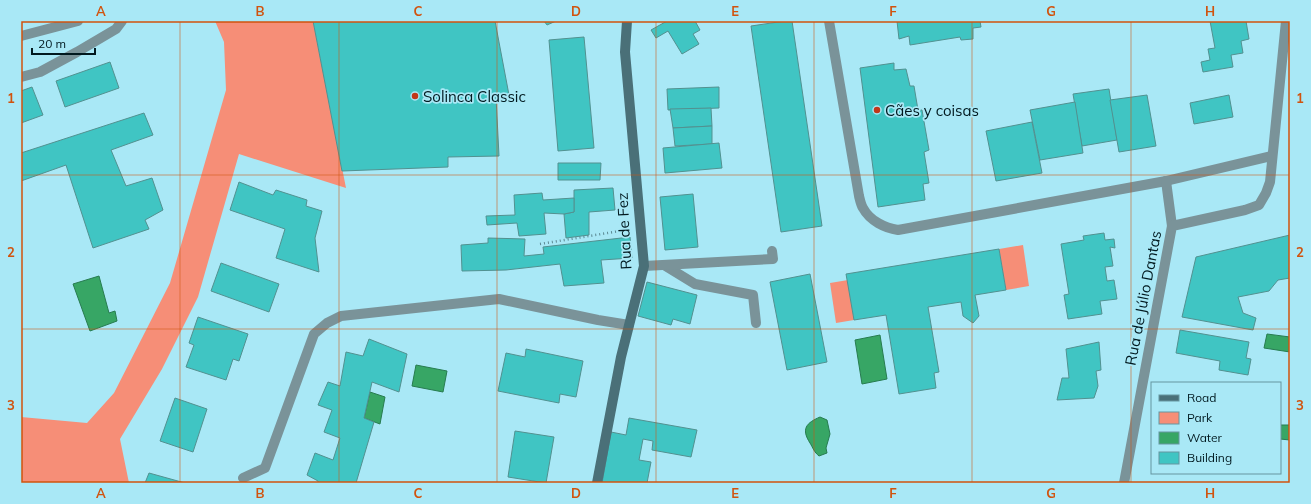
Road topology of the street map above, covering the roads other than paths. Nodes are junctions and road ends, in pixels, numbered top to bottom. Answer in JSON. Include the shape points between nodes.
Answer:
{"nodes":[{"id":1,"x":78,"y":21,"type":"edge"},
{"id":2,"x":122,"y":21,"type":"edge"},
{"id":3,"x":627,"y":21,"type":"edge"},
{"id":4,"x":829,"y":21,"type":"edge"},
{"id":5,"x":1286,"y":21,"type":"edge"},
{"id":6,"x":21,"y":36,"type":"edge"},
{"id":7,"x":21,"y":77,"type":"edge"},
{"id":8,"x":1271,"y":156,"type":"junction"},
{"id":9,"x":1166,"y":181,"type":"junction"},
{"id":10,"x":1172,"y":226,"type":"junction"},
{"id":11,"x":772,"y":251,"type":"dead end"},
{"id":12,"x":664,"y":265,"type":"junction"},
{"id":13,"x":644,"y":266,"type":"junction"},
{"id":14,"x":756,"y":323,"type":"dead end"},
{"id":15,"x":629,"y":325,"type":"junction"},
{"id":16,"x":243,"y":478,"type":"dead end"},
{"id":17,"x":597,"y":483,"type":"edge"},
{"id":18,"x":1124,"y":483,"type":"edge"}],
"edges":[{"from":1,"to":6,"type":"street"},
{"from":2,"to":7,"type":"street","via":[[116,29],[77,52],[40,72]]},
{"from":3,"to":13,"type":"street","name":"Rua de Fez","via":[[625,52]]},
{"from":4,"to":9,"type":"street","via":[[859,196],[863,209],[887,228],[898,230]]},
{"from":5,"to":8,"type":"street","name":"Rua de Júlio Dantas"},
{"from":8,"to":9,"type":"street"},
{"from":8,"to":10,"type":"street","name":"Rua de Júlio Dantas","via":[[1270,182],[1259,205]]},
{"from":9,"to":10,"type":"street"},
{"from":10,"to":18,"type":"street","name":"Rua de Júlio Dantas"},
{"from":11,"to":12,"type":"street","via":[[773,259]]},
{"from":12,"to":13,"type":"street"},
{"from":12,"to":14,"type":"street","via":[[695,284],[753,294]]},
{"from":13,"to":15,"type":"street","name":"Rua de Fez"},
{"from":15,"to":16,"type":"street","via":[[499,299],[341,316],[314,334],[265,468]]},
{"from":15,"to":17,"type":"street","name":"Rua de Fez"}]}
